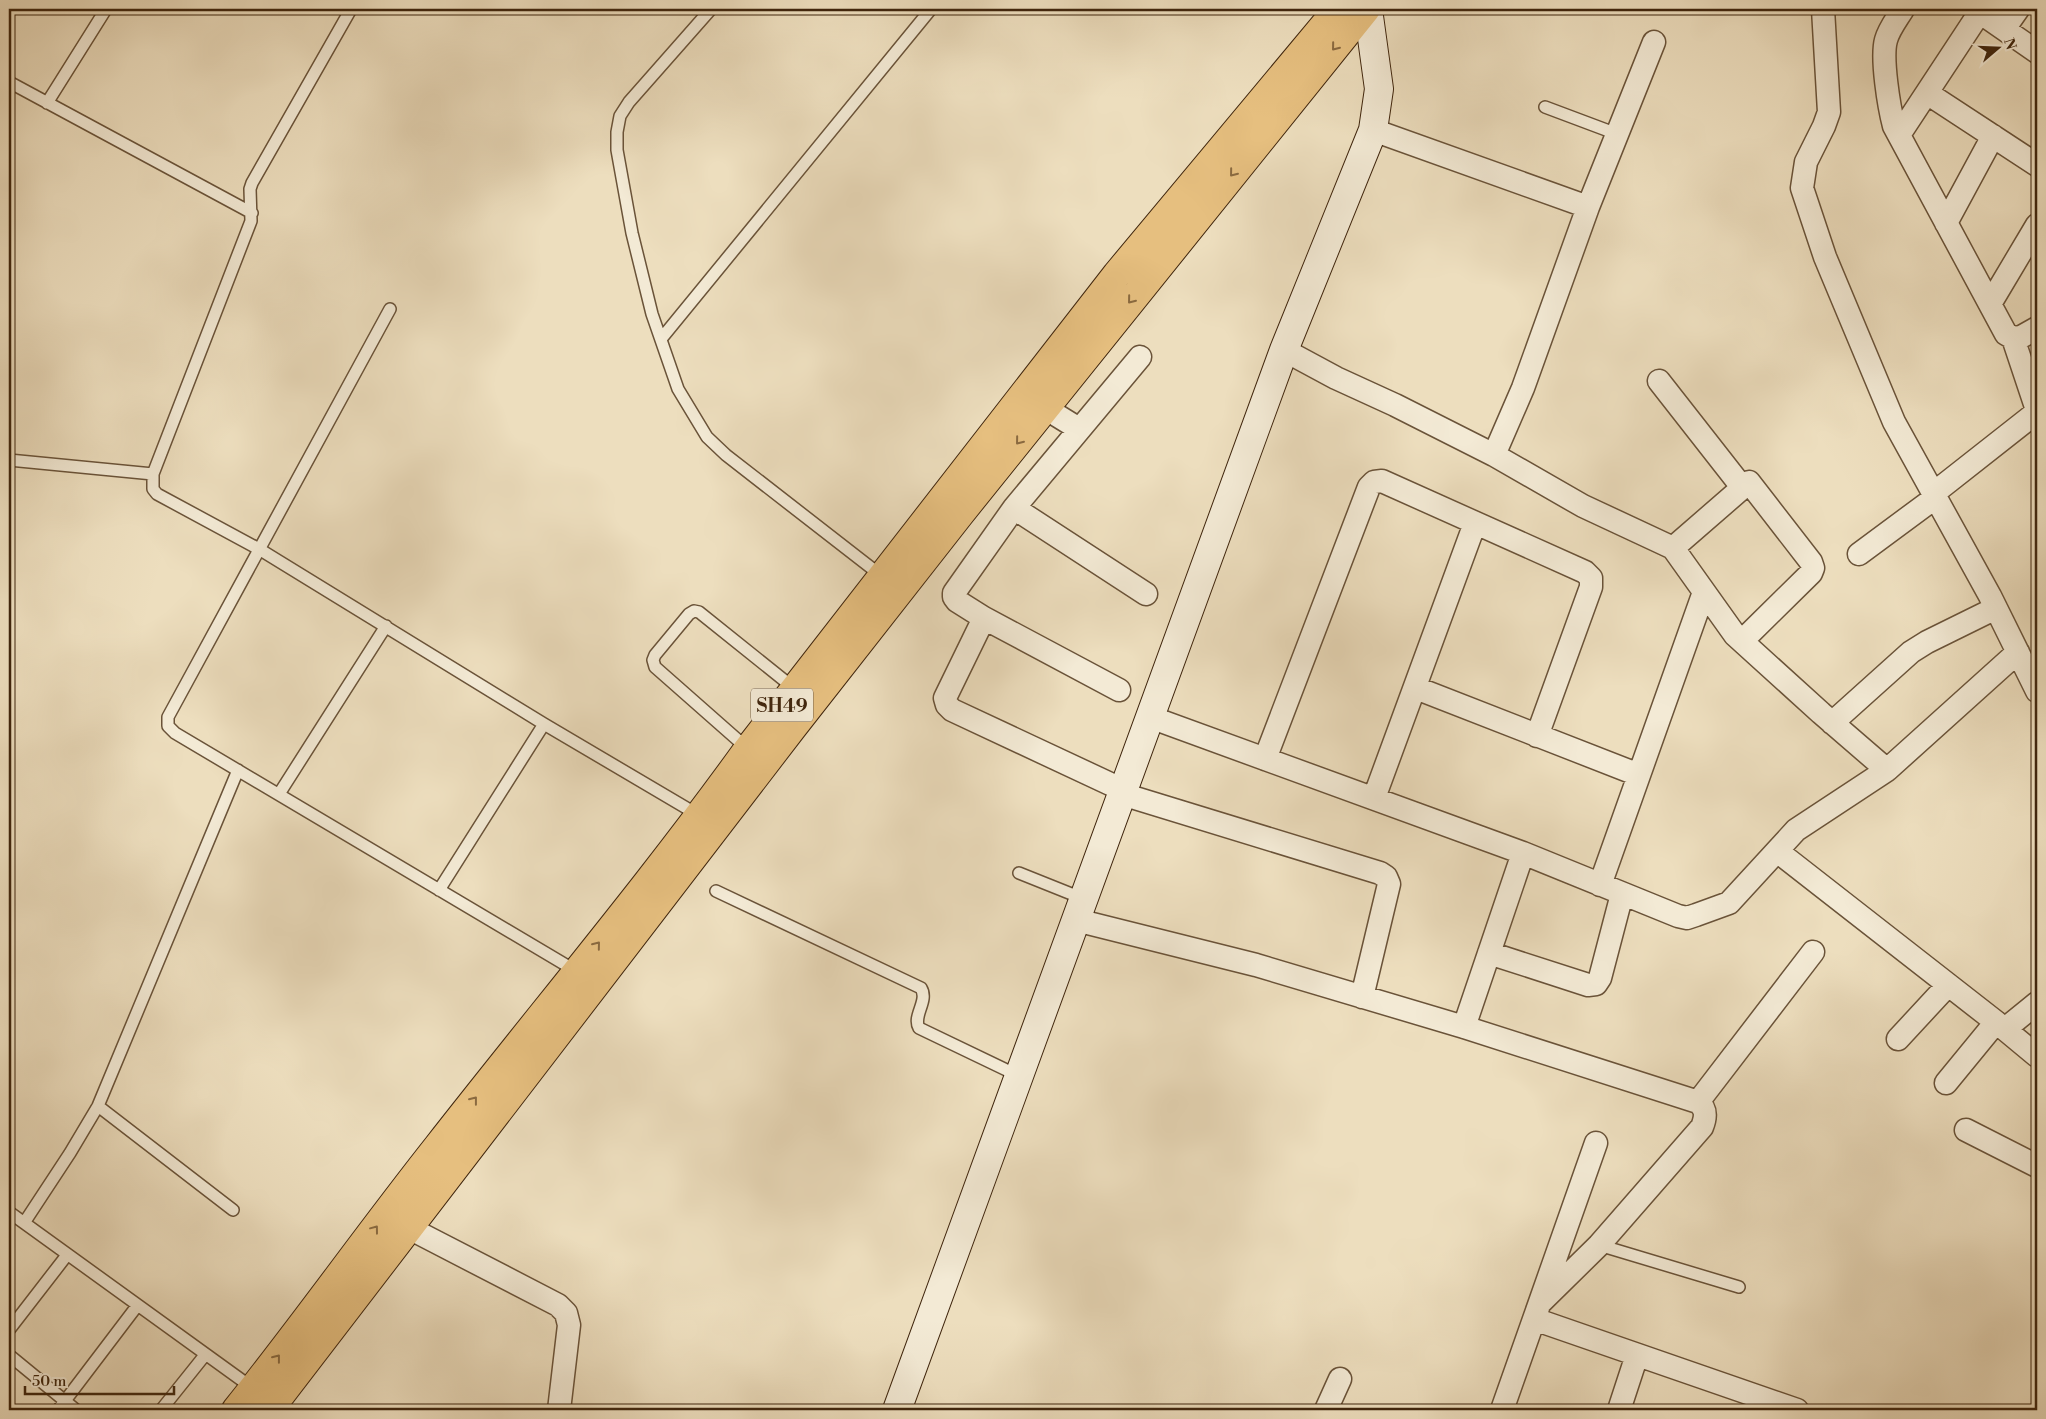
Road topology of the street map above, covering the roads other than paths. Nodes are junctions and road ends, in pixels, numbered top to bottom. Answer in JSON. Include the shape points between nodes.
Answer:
{"nodes":[{"id":1,"x":106,"y":9,"type":"edge"},
{"id":2,"x":351,"y":9,"type":"edge"},
{"id":3,"x":711,"y":9,"type":"edge"},
{"id":4,"x":932,"y":9,"type":"edge"},
{"id":5,"x":1338,"y":9,"type":"edge"},
{"id":6,"x":1367,"y":9,"type":"edge"},
{"id":7,"x":1823,"y":9,"type":"edge"},
{"id":8,"x":1902,"y":9,"type":"edge"},
{"id":9,"x":2018,"y":9,"type":"edge"},
{"id":10,"x":1977,"y":10,"type":"edge"},
{"id":11,"x":2004,"y":29,"type":"junction"},
{"id":12,"x":1654,"y":42,"type":"dead end"},
{"id":13,"x":2037,"y":52,"type":"edge"},
{"id":14,"x":9,"y":82,"type":"edge"},
{"id":15,"x":1927,"y":93,"type":"junction"},
{"id":16,"x":48,"y":102,"type":"junction"},
{"id":17,"x":1545,"y":107,"type":"dead end"},
{"id":18,"x":1373,"y":130,"type":"junction"},
{"id":19,"x":1617,"y":134,"type":"junction"},
{"id":20,"x":1899,"y":135,"type":"junction"},
{"id":21,"x":1993,"y":136,"type":"junction"},
{"id":22,"x":2037,"y":165,"type":"edge"},
{"id":23,"x":1588,"y":207,"type":"junction"},
{"id":24,"x":252,"y":213,"type":"junction"},
{"id":25,"x":1946,"y":222,"type":"junction"},
{"id":26,"x":2037,"y":225,"type":"edge"},
{"id":27,"x":1990,"y":304,"type":"junction"},
{"id":28,"x":390,"y":309,"type":"dead end"},
{"id":29,"x":2037,"y":328,"type":"edge"},
{"id":30,"x":2013,"y":338,"type":"junction"},
{"id":31,"x":661,"y":340,"type":"junction"},
{"id":32,"x":1284,"y":350,"type":"junction"},
{"id":33,"x":1140,"y":357,"type":"dead end"},
{"id":34,"x":1658,"y":381,"type":"dead end"},
{"id":35,"x":1045,"y":408,"type":"junction"},
{"id":36,"x":2037,"y":411,"type":"edge"},
{"id":37,"x":1078,"y":429,"type":"junction"},
{"id":38,"x":1494,"y":455,"type":"junction"},
{"id":39,"x":9,"y":460,"type":"edge"},
{"id":40,"x":153,"y":474,"type":"junction"},
{"id":41,"x":1742,"y":487,"type":"junction"},
{"id":42,"x":1935,"y":495,"type":"junction"},
{"id":43,"x":1014,"y":508,"type":"junction"},
{"id":44,"x":1475,"y":524,"type":"junction"},
{"id":45,"x":1673,"y":548,"type":"junction"},
{"id":46,"x":259,"y":549,"type":"junction"},
{"id":47,"x":1859,"y":554,"type":"dead end"},
{"id":48,"x":883,"y":578,"type":"junction"},
{"id":49,"x":1704,"y":592,"type":"junction"},
{"id":50,"x":1146,"y":594,"type":"dead end"},
{"id":51,"x":1996,"y":608,"type":"junction"},
{"id":52,"x":984,"y":618,"type":"junction"},
{"id":53,"x":386,"y":626,"type":"junction"},
{"id":54,"x":1742,"y":640,"type":"junction"},
{"id":55,"x":2026,"y":655,"type":"edge"},
{"id":56,"x":1416,"y":688,"type":"junction"},
{"id":57,"x":794,"y":689,"type":"junction"},
{"id":58,"x":1119,"y":690,"type":"dead end"},
{"id":59,"x":2037,"y":691,"type":"edge"},
{"id":60,"x":1150,"y":717,"type":"junction"},
{"id":61,"x":1832,"y":723,"type":"junction"},
{"id":62,"x":544,"y":724,"type":"junction"},
{"id":63,"x":1537,"y":736,"type":"junction"},
{"id":64,"x":748,"y":749,"type":"junction"},
{"id":65,"x":1265,"y":759,"type":"junction"},
{"id":66,"x":238,"y":770,"type":"junction"},
{"id":67,"x":1886,"y":770,"type":"junction"},
{"id":68,"x":1639,"y":775,"type":"junction"},
{"id":69,"x":1123,"y":792,"type":"junction"},
{"id":70,"x":279,"y":794,"type":"junction"},
{"id":71,"x":1374,"y":798,"type":"junction"},
{"id":72,"x":700,"y":816,"type":"junction"},
{"id":73,"x":1777,"y":851,"type":"junction"},
{"id":74,"x":1523,"y":853,"type":"junction"},
{"id":75,"x":1019,"y":874,"type":"dead end"},
{"id":76,"x":1600,"y":885,"type":"junction"},
{"id":77,"x":439,"y":890,"type":"junction"},
{"id":78,"x":716,"y":892,"type":"dead end"},
{"id":79,"x":1622,"y":894,"type":"junction"},
{"id":80,"x":1080,"y":909,"type":"junction"},
{"id":81,"x":1814,"y":952,"type":"dead end"},
{"id":82,"x":1489,"y":953,"type":"junction"},
{"id":83,"x":576,"y":970,"type":"junction"},
{"id":84,"x":1948,"y":985,"type":"junction"},
{"id":85,"x":1362,"y":997,"type":"junction"},
{"id":86,"x":2037,"y":1003,"type":"edge"},
{"id":87,"x":2001,"y":1026,"type":"junction"},
{"id":88,"x":1464,"y":1027,"type":"junction"},
{"id":89,"x":1898,"y":1039,"type":"dead end"},
{"id":90,"x":2037,"y":1056,"type":"edge"},
{"id":91,"x":1019,"y":1076,"type":"junction"},
{"id":92,"x":1946,"y":1083,"type":"dead end"},
{"id":93,"x":1698,"y":1102,"type":"junction"},
{"id":94,"x":98,"y":1106,"type":"junction"},
{"id":95,"x":1966,"y":1130,"type":"dead end"},
{"id":96,"x":1596,"y":1143,"type":"dead end"},
{"id":97,"x":2037,"y":1166,"type":"edge"},
{"id":98,"x":233,"y":1210,"type":"dead end"},
{"id":99,"x":9,"y":1213,"type":"edge"},
{"id":100,"x":24,"y":1223,"type":"junction"},
{"id":101,"x":409,"y":1228,"type":"junction"},
{"id":102,"x":1599,"y":1245,"type":"junction"},
{"id":103,"x":67,"y":1255,"type":"junction"},
{"id":104,"x":1738,"y":1287,"type":"dead end"},
{"id":105,"x":137,"y":1306,"type":"junction"},
{"id":106,"x":1537,"y":1311,"type":"junction"},
{"id":107,"x":9,"y":1330,"type":"edge"},
{"id":108,"x":9,"y":1355,"type":"edge"},
{"id":109,"x":205,"y":1355,"type":"junction"},
{"id":110,"x":1637,"y":1355,"type":"junction"},
{"id":111,"x":1340,"y":1379,"type":"dead end"},
{"id":112,"x":261,"y":1399,"type":"edge"},
{"id":113,"x":62,"y":1406,"type":"edge"},
{"id":114,"x":76,"y":1410,"type":"edge"},
{"id":115,"x":161,"y":1410,"type":"edge"},
{"id":116,"x":236,"y":1410,"type":"edge"},
{"id":117,"x":559,"y":1410,"type":"edge"},
{"id":118,"x":897,"y":1410,"type":"edge"},
{"id":119,"x":1326,"y":1410,"type":"edge"},
{"id":120,"x":1502,"y":1410,"type":"edge"},
{"id":121,"x":1619,"y":1410,"type":"edge"},
{"id":122,"x":1797,"y":1410,"type":"edge"}],
"edges":[{"from":1,"to":16,"type":"lane"},
{"from":2,"to":24,"type":"lane","via":[[252,182]]},
{"from":3,"to":31,"type":"lane","via":[[629,102],[620,116],[617,132],[617,150],[632,233]]},
{"from":4,"to":31,"type":"lane"},
{"from":5,"to":48,"type":"main road","number":"SH49","via":[[1117,274]]},
{"from":6,"to":18,"type":"street","via":[[1380,89]]},
{"from":6,"to":35,"type":"main road","number":"SH49","one_way":true},
{"from":7,"to":42,"type":"street","via":[[1829,112],[1806,162],[1802,188],[1825,257],[1894,422]]},
{"from":8,"to":20,"type":"street","via":[[1888,33],[1884,52],[1891,114]]},
{"from":9,"to":11,"type":"street"},
{"from":10,"to":11,"type":"street"},
{"from":10,"to":15,"type":"street"},
{"from":11,"to":13,"type":"street"},
{"from":12,"to":19,"type":"street"},
{"from":14,"to":16,"type":"lane"},
{"from":15,"to":20,"type":"street"},
{"from":15,"to":21,"type":"street"},
{"from":16,"to":24,"type":"lane"},
{"from":17,"to":19,"type":"lane"},
{"from":18,"to":23,"type":"street"},
{"from":18,"to":32,"type":"street"},
{"from":19,"to":23,"type":"street"},
{"from":20,"to":25,"type":"street"},
{"from":21,"to":22,"type":"street"},
{"from":21,"to":25,"type":"street"},
{"from":23,"to":38,"type":"street","via":[[1523,388]]},
{"from":24,"to":40,"type":"lane"},
{"from":25,"to":27,"type":"street"},
{"from":26,"to":27,"type":"street"},
{"from":27,"to":30,"type":"street","via":[[2006,334]]},
{"from":28,"to":46,"type":"lane"},
{"from":29,"to":30,"type":"street"},
{"from":30,"to":36,"type":"street"},
{"from":31,"to":48,"type":"lane","via":[[678,390],[707,436],[726,455]]},
{"from":32,"to":38,"type":"street"},
{"from":32,"to":60,"type":"street"},
{"from":33,"to":37,"type":"street"},
{"from":34,"to":41,"type":"street"},
{"from":35,"to":37,"type":"street"},
{"from":35,"to":101,"type":"main road","number":"SH49","one_way":true,"via":[[794,727]]},
{"from":36,"to":42,"type":"street"},
{"from":37,"to":43,"type":"street"},
{"from":38,"to":45,"type":"street","via":[[1583,506]]},
{"from":39,"to":40,"type":"lane"},
{"from":40,"to":46,"type":"lane","via":[[153,489],[157,494]]},
{"from":41,"to":45,"type":"street"},
{"from":41,"to":54,"type":"street","via":[[1752,484],[1814,568]]},
{"from":42,"to":47,"type":"street"},
{"from":42,"to":51,"type":"street"},
{"from":43,"to":50,"type":"street"},
{"from":43,"to":52,"type":"street","via":[[954,593],[957,601]]},
{"from":44,"to":56,"type":"street"},
{"from":44,"to":63,"type":"street","via":[[1585,572],[1591,578],[1592,587]]},
{"from":44,"to":65,"type":"street","via":[[1382,481],[1369,487]]},
{"from":45,"to":49,"type":"street"},
{"from":46,"to":53,"type":"lane"},
{"from":46,"to":66,"type":"lane","via":[[168,717],[168,726],[175,733]]},
{"from":48,"to":57,"type":"main road","number":"SH49"},
{"from":49,"to":54,"type":"street"},
{"from":49,"to":68,"type":"street"},
{"from":51,"to":55,"type":"street"},
{"from":51,"to":61,"type":"street","via":[[1911,652]]},
{"from":52,"to":58,"type":"street"},
{"from":52,"to":69,"type":"street","via":[[945,698],[946,705]]},
{"from":53,"to":62,"type":"lane"},
{"from":53,"to":70,"type":"lane"},
{"from":54,"to":61,"type":"street"},
{"from":55,"to":59,"type":"street"},
{"from":55,"to":67,"type":"street"},
{"from":56,"to":63,"type":"street"},
{"from":56,"to":71,"type":"street"},
{"from":57,"to":64,"type":"main road","number":"SH49"},
{"from":57,"to":64,"type":"lane","via":[[699,612],[689,614],[655,655],[655,667]]},
{"from":60,"to":65,"type":"street"},
{"from":60,"to":69,"type":"street"},
{"from":61,"to":67,"type":"street"},
{"from":62,"to":72,"type":"lane"},
{"from":62,"to":77,"type":"lane"},
{"from":63,"to":68,"type":"street"},
{"from":64,"to":72,"type":"main road","number":"SH49"},
{"from":65,"to":71,"type":"street"},
{"from":66,"to":70,"type":"lane"},
{"from":66,"to":94,"type":"lane"},
{"from":67,"to":73,"type":"street","via":[[1796,830]]},
{"from":68,"to":76,"type":"street"},
{"from":69,"to":80,"type":"street"},
{"from":69,"to":85,"type":"street","via":[[1386,877],[1389,884]]},
{"from":70,"to":77,"type":"lane"},
{"from":71,"to":74,"type":"street"},
{"from":83,"to":72,"type":"main road","number":"SH49","one_way":true},
{"from":73,"to":79,"type":"street","via":[[1729,903],[1687,918]]},
{"from":73,"to":84,"type":"street"},
{"from":74,"to":76,"type":"street"},
{"from":74,"to":82,"type":"street"},
{"from":75,"to":80,"type":"lane"},
{"from":76,"to":79,"type":"street"},
{"from":77,"to":83,"type":"lane"},
{"from":78,"to":91,"type":"lane","via":[[921,988],[924,996],[917,1022],[919,1028]]},
{"from":79,"to":82,"type":"street","via":[[1596,984],[1588,985]]},
{"from":80,"to":85,"type":"street"},
{"from":80,"to":91,"type":"street"},
{"from":81,"to":93,"type":"street"},
{"from":82,"to":88,"type":"street"},
{"from":112,"to":83,"type":"main road","number":"SH49","one_way":true,"via":[[435,1149]]},
{"from":84,"to":87,"type":"street"},
{"from":84,"to":89,"type":"street"},
{"from":85,"to":88,"type":"street"},
{"from":86,"to":87,"type":"street"},
{"from":87,"to":90,"type":"street"},
{"from":87,"to":92,"type":"street"},
{"from":88,"to":93,"type":"street"},
{"from":91,"to":118,"type":"street"},
{"from":93,"to":102,"type":"street","via":[[1705,1112],[1702,1126]]},
{"from":94,"to":98,"type":"lane"},
{"from":94,"to":100,"type":"lane"},
{"from":95,"to":97,"type":"street"},
{"from":96,"to":106,"type":"street"},
{"from":99,"to":100,"type":"lane"},
{"from":100,"to":103,"type":"lane"},
{"from":101,"to":112,"type":"main road","number":"SH49"},
{"from":101,"to":117,"type":"street","via":[[558,1306],[566,1314],[569,1325]]},
{"from":102,"to":104,"type":"lane"},
{"from":102,"to":106,"type":"street"},
{"from":103,"to":105,"type":"lane"},
{"from":103,"to":107,"type":"lane"},
{"from":105,"to":109,"type":"lane"},
{"from":105,"to":113,"type":"lane"},
{"from":106,"to":110,"type":"street"},
{"from":106,"to":120,"type":"street"},
{"from":108,"to":113,"type":"lane"},
{"from":109,"to":112,"type":"lane"},
{"from":109,"to":115,"type":"lane"},
{"from":110,"to":121,"type":"street"},
{"from":110,"to":122,"type":"street"},
{"from":111,"to":119,"type":"street"},
{"from":112,"to":116,"type":"main road","number":"SH49"},
{"from":113,"to":114,"type":"lane"}]}
